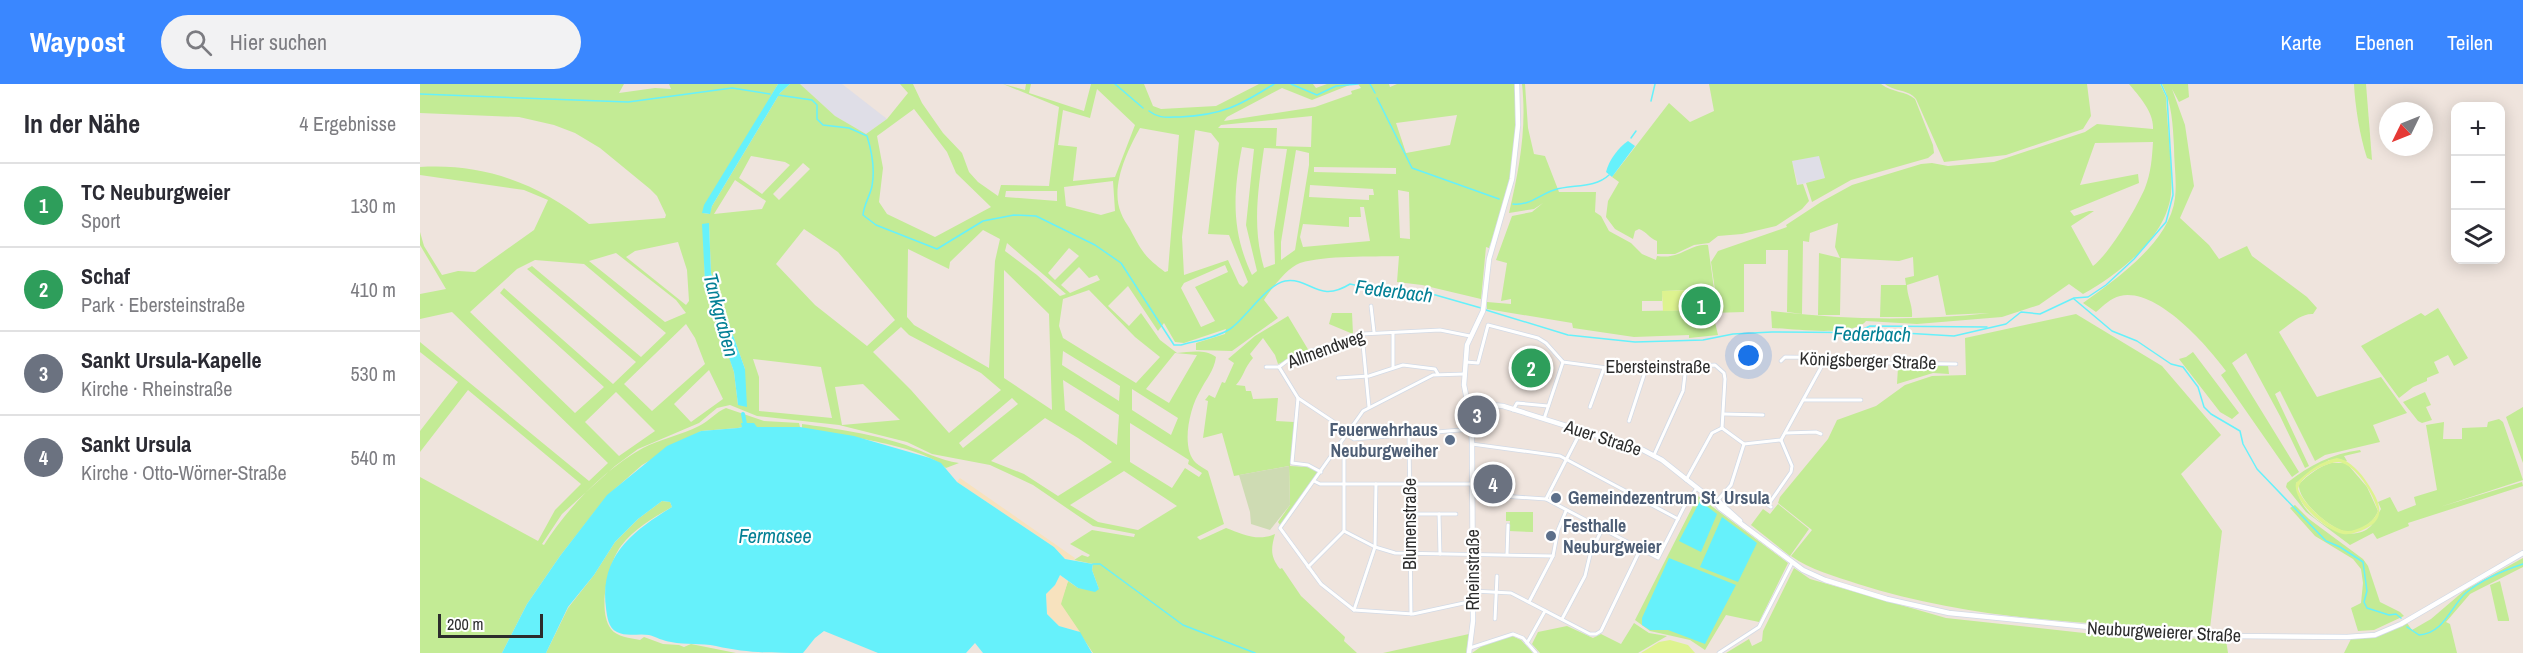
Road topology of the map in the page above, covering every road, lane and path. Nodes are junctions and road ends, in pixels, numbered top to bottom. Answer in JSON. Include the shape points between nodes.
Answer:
{"nodes":[{"id":1,"x":1517,"y":84,"type":"edge"},
{"id":2,"x":1371,"y":306,"type":"dead end"},
{"id":3,"x":1374,"y":332,"type":"junction"},
{"id":4,"x":1362,"y":333,"type":"junction"},
{"id":5,"x":1394,"y":333,"type":"junction"},
{"id":6,"x":1470,"y":336,"type":"junction"},
{"id":7,"x":1824,"y":358,"type":"junction"},
{"id":8,"x":1781,"y":361,"type":"dead end"},
{"id":9,"x":1466,"y":362,"type":"junction"},
{"id":10,"x":1563,"y":362,"type":"junction"},
{"id":11,"x":1956,"y":364,"type":"dead end"},
{"id":12,"x":1686,"y":366,"type":"junction"},
{"id":13,"x":1266,"y":367,"type":"dead end"},
{"id":14,"x":1280,"y":367,"type":"junction"},
{"id":15,"x":1393,"y":367,"type":"junction"},
{"id":16,"x":1604,"y":368,"type":"junction"},
{"id":17,"x":1646,"y":369,"type":"junction"},
{"id":18,"x":1438,"y":374,"type":"junction"},
{"id":19,"x":1464,"y":375,"type":"junction"},
{"id":20,"x":1366,"y":376,"type":"junction"},
{"id":21,"x":1338,"y":378,"type":"dead end"},
{"id":22,"x":1298,"y":398,"type":"junction"},
{"id":23,"x":1804,"y":400,"type":"junction"},
{"id":24,"x":1861,"y":400,"type":"dead end"},
{"id":25,"x":1468,"y":403,"type":"junction"},
{"id":26,"x":1548,"y":405,"type":"junction"},
{"id":27,"x":1369,"y":407,"type":"junction"},
{"id":28,"x":1590,"y":407,"type":"dead end"},
{"id":29,"x":1513,"y":410,"type":"junction"},
{"id":30,"x":1724,"y":414,"type":"junction"},
{"id":31,"x":1763,"y":415,"type":"dead end"},
{"id":32,"x":1544,"y":419,"type":"junction"},
{"id":33,"x":1629,"y":421,"type":"dead end"},
{"id":34,"x":1722,"y":428,"type":"junction"},
{"id":35,"x":1472,"y":429,"type":"junction"},
{"id":36,"x":1581,"y":431,"type":"junction"},
{"id":37,"x":1786,"y":433,"type":"junction"},
{"id":38,"x":1348,"y":434,"type":"junction"},
{"id":39,"x":1409,"y":434,"type":"junction"},
{"id":40,"x":1821,"y":434,"type":"dead end"},
{"id":41,"x":1781,"y":440,"type":"junction"},
{"id":42,"x":1340,"y":444,"type":"junction"},
{"id":43,"x":1472,"y":444,"type":"junction"},
{"id":44,"x":1744,"y":444,"type":"junction"},
{"id":45,"x":1654,"y":455,"type":"junction"},
{"id":46,"x":1567,"y":460,"type":"junction"},
{"id":47,"x":1321,"y":472,"type":"junction"},
{"id":48,"x":1686,"y":480,"type":"junction"},
{"id":49,"x":1314,"y":481,"type":"junction"},
{"id":50,"x":1344,"y":484,"type":"junction"},
{"id":51,"x":1376,"y":484,"type":"junction"},
{"id":52,"x":1410,"y":484,"type":"junction"},
{"id":53,"x":1472,"y":484,"type":"junction"},
{"id":54,"x":1697,"y":488,"type":"junction"},
{"id":55,"x":1473,"y":494,"type":"junction"},
{"id":56,"x":1546,"y":499,"type":"junction"},
{"id":57,"x":1715,"y":502,"type":"junction"},
{"id":58,"x":1771,"y":507,"type":"dead end"},
{"id":59,"x":1566,"y":511,"type":"junction"},
{"id":60,"x":1410,"y":514,"type":"junction"},
{"id":61,"x":1439,"y":514,"type":"junction"},
{"id":62,"x":1456,"y":514,"type":"dead end"},
{"id":63,"x":1678,"y":519,"type":"junction"},
{"id":64,"x":1508,"y":525,"type":"dead end"},
{"id":65,"x":1602,"y":529,"type":"junction"},
{"id":66,"x":1344,"y":531,"type":"junction"},
{"id":67,"x":1375,"y":547,"type":"junction"},
{"id":68,"x":1640,"y":549,"type":"junction"},
{"id":69,"x":2523,"y":553,"type":"edge"},
{"id":70,"x":1411,"y":554,"type":"junction"},
{"id":71,"x":1440,"y":554,"type":"junction"},
{"id":72,"x":1473,"y":554,"type":"junction"},
{"id":73,"x":1507,"y":554,"type":"junction"},
{"id":74,"x":1553,"y":556,"type":"junction"},
{"id":75,"x":1792,"y":563,"type":"junction"},
{"id":76,"x":1308,"y":567,"type":"junction"},
{"id":77,"x":1497,"y":576,"type":"dead end"},
{"id":78,"x":1473,"y":591,"type":"junction"},
{"id":79,"x":1496,"y":591,"type":"junction"},
{"id":80,"x":1473,"y":602,"type":"junction"},
{"id":81,"x":1528,"y":602,"type":"junction"},
{"id":82,"x":1354,"y":610,"type":"junction"},
{"id":83,"x":1545,"y":611,"type":"junction"},
{"id":84,"x":1411,"y":614,"type":"junction"},
{"id":85,"x":1496,"y":619,"type":"dead end"},
{"id":86,"x":1562,"y":620,"type":"junction"},
{"id":87,"x":1527,"y":643,"type":"junction"},
{"id":88,"x":1470,"y":650,"type":"edge"},
{"id":89,"x":1536,"y":653,"type":"edge"},
{"id":90,"x":1719,"y":653,"type":"edge"}],
"edges":[{"from":1,"to":6,"type":"main road","name":"Rheinstraße","via":[[1515,163],[1489,259],[1483,309]]},
{"from":2,"to":3,"type":"street","name":"Allmendweg"},
{"from":3,"to":4,"type":"street","name":"Allmendweg"},
{"from":3,"to":5,"type":"street","name":"Allmendweg"},
{"from":4,"to":14,"type":"street","name":"Allmendweg"},
{"from":4,"to":20,"type":"street"},
{"from":5,"to":6,"type":"street","name":"Allmendweg","via":[[1440,330]]},
{"from":5,"to":15,"type":"street"},
{"from":6,"to":9,"type":"main road","name":"Rheinstraße"},
{"from":7,"to":8,"type":"street","name":"Königsberger Straße","via":[[1785,357]]},
{"from":7,"to":11,"type":"street","name":"Königsberger Straße"},
{"from":7,"to":23,"type":"street"},
{"from":9,"to":10,"type":"street","via":[[1478,363],[1488,325],[1538,338]]},
{"from":9,"to":19,"type":"main road","name":"Rheinstraße"},
{"from":10,"to":16,"type":"street","name":"Ebersteinstraße"},
{"from":10,"to":26,"type":"street"},
{"from":12,"to":17,"type":"street","name":"Ebersteinstraße"},
{"from":12,"to":30,"type":"street","name":"Ebersteinstraße","via":[[1721,368],[1725,379]]},
{"from":12,"to":45,"type":"street","via":[[1683,391]]},
{"from":13,"to":14,"type":"street"},
{"from":14,"to":22,"type":"street"},
{"from":15,"to":18,"type":"street","via":[[1425,367]]},
{"from":15,"to":20,"type":"street"},
{"from":16,"to":17,"type":"street","name":"Ebersteinstraße"},
{"from":16,"to":28,"type":"street"},
{"from":17,"to":33,"type":"street"},
{"from":18,"to":19,"type":"street"},
{"from":18,"to":27,"type":"street"},
{"from":19,"to":25,"type":"main road","name":"Rheinstraße"},
{"from":20,"to":21,"type":"street"},
{"from":20,"to":27,"type":"street"},
{"from":22,"to":38,"type":"street"},
{"from":22,"to":47,"type":"street","via":[[1292,463]]},
{"from":23,"to":24,"type":"street"},
{"from":23,"to":37,"type":"street"},
{"from":25,"to":29,"type":"main road","name":"Auer Straße"},
{"from":25,"to":35,"type":"main road","name":"Rheinstraße"},
{"from":26,"to":29,"type":"street","name":"Auer Straße","via":[[1517,403]]},
{"from":26,"to":32,"type":"street"},
{"from":27,"to":38,"type":"street"},
{"from":29,"to":32,"type":"main road","name":"Auer Straße"},
{"from":30,"to":31,"type":"street"},
{"from":30,"to":34,"type":"street","name":"Ebersteinstraße"},
{"from":32,"to":36,"type":"main road","name":"Auer Straße"},
{"from":34,"to":44,"type":"street"},
{"from":34,"to":48,"type":"street","via":[[1712,433]]},
{"from":35,"to":39,"type":"street"},
{"from":35,"to":43,"type":"main road","name":"Rheinstraße"},
{"from":36,"to":45,"type":"main road","name":"Auer Straße"},
{"from":36,"to":46,"type":"street"},
{"from":37,"to":40,"type":"street"},
{"from":37,"to":41,"type":"street"},
{"from":38,"to":39,"type":"street","via":[[1354,439]]},
{"from":38,"to":42,"type":"street"},
{"from":39,"to":52,"type":"street","name":"Blumenstraße"},
{"from":41,"to":44,"type":"street"},
{"from":41,"to":58,"type":"street","via":[[1792,465],[1791,472],[1768,505]]},
{"from":42,"to":47,"type":"street"},
{"from":42,"to":50,"type":"street","via":[[1344,450]]},
{"from":43,"to":46,"type":"street"},
{"from":43,"to":53,"type":"main road","name":"Rheinstraße"},
{"from":44,"to":57,"type":"street","via":[[1731,485]]},
{"from":45,"to":48,"type":"main road","name":"Auer Straße"},
{"from":46,"to":56,"type":"street"},
{"from":46,"to":63,"type":"street"},
{"from":47,"to":49,"type":"street"},
{"from":48,"to":54,"type":"main road","name":"Auer Straße"},
{"from":49,"to":50,"type":"street"},
{"from":49,"to":76,"type":"street","via":[[1280,528]]},
{"from":50,"to":51,"type":"street"},
{"from":50,"to":66,"type":"street"},
{"from":51,"to":52,"type":"street"},
{"from":51,"to":67,"type":"street"},
{"from":52,"to":53,"type":"street"},
{"from":52,"to":60,"type":"street","name":"Blumenstraße"},
{"from":53,"to":55,"type":"main road","name":"Rheinstraße"},
{"from":54,"to":57,"type":"main road","name":"Auer Straße"},
{"from":54,"to":63,"type":"street"},
{"from":55,"to":56,"type":"street"},
{"from":55,"to":72,"type":"main road","name":"Rheinstraße"},
{"from":56,"to":59,"type":"street"},
{"from":57,"to":75,"type":"main road","name":"Auer Straße"},
{"from":59,"to":65,"type":"street"},
{"from":59,"to":74,"type":"street"},
{"from":60,"to":61,"type":"street"},
{"from":60,"to":70,"type":"street","name":"Blumenstraße"},
{"from":61,"to":62,"type":"street"},
{"from":61,"to":71,"type":"street"},
{"from":63,"to":68,"type":"street","via":[[1659,557]]},
{"from":64,"to":73,"type":"street"},
{"from":65,"to":68,"type":"street"},
{"from":65,"to":86,"type":"street","via":[[1585,576]]},
{"from":66,"to":67,"type":"street"},
{"from":66,"to":76,"type":"street"},
{"from":67,"to":70,"type":"street"},
{"from":67,"to":82,"type":"street"},
{"from":68,"to":86,"type":"street","via":[[1599,633],[1590,634]]},
{"from":69,"to":75,"type":"main road","name":"Neuburgweierer Straße","via":[[2394,628],[2376,635],[2347,637],[2129,631],[1949,614],[1825,580]]},
{"from":70,"to":71,"type":"street"},
{"from":70,"to":84,"type":"street","name":"Blumenstraße"},
{"from":71,"to":72,"type":"street"},
{"from":72,"to":73,"type":"street"},
{"from":72,"to":78,"type":"main road","name":"Rheinstraße"},
{"from":73,"to":74,"type":"street"},
{"from":74,"to":81,"type":"street"},
{"from":75,"to":90,"type":"street","via":[[1760,627]]},
{"from":76,"to":82,"type":"street","via":[[1329,591]]},
{"from":77,"to":79,"type":"street"},
{"from":78,"to":79,"type":"street"},
{"from":78,"to":80,"type":"main road","name":"Rheinstraße"},
{"from":79,"to":81,"type":"street"},
{"from":79,"to":85,"type":"street"},
{"from":80,"to":84,"type":"street"},
{"from":80,"to":88,"type":"main road","name":"Rheinstraße"},
{"from":81,"to":83,"type":"street"},
{"from":82,"to":84,"type":"street"},
{"from":83,"to":86,"type":"street"},
{"from":83,"to":87,"type":"street"},
{"from":87,"to":88,"type":"street","via":[[1512,634]]},
{"from":87,"to":89,"type":"street"}]}
